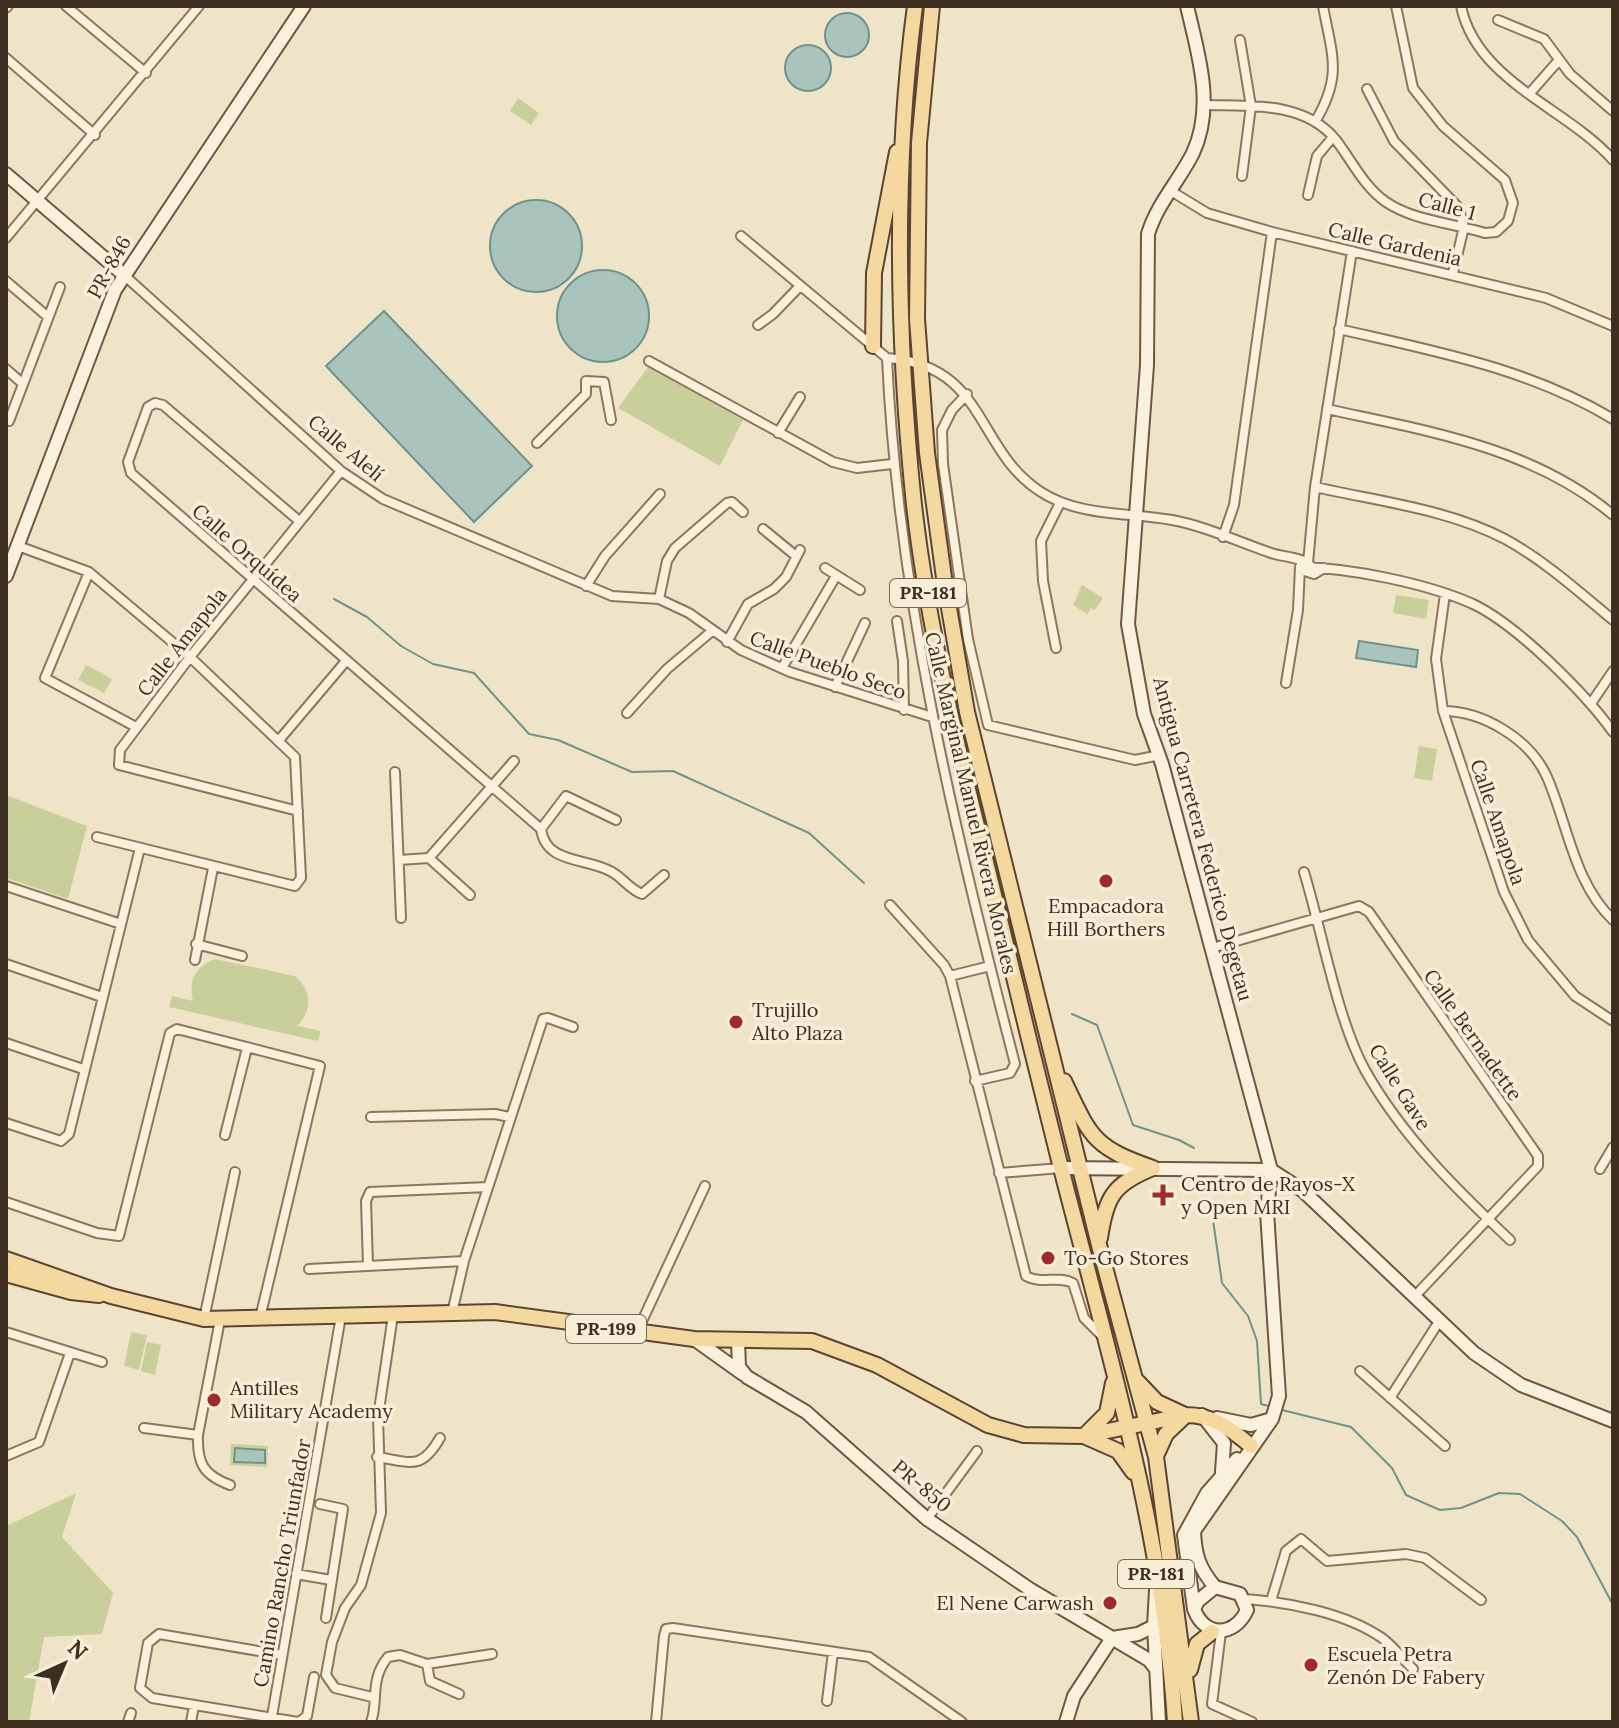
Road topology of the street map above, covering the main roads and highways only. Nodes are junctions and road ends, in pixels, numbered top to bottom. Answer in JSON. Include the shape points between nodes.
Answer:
{"nodes":[{"id":1,"x":915,"y":6,"type":"edge"},
{"id":2,"x":932,"y":6,"type":"edge"},
{"id":3,"x":905,"y":125,"type":"junction"},
{"id":4,"x":873,"y":346,"type":"road end"},
{"id":5,"x":1051,"y":1055,"type":"junction"},
{"id":6,"x":1099,"y":1245,"type":"junction"},
{"id":7,"x":6,"y":1259,"type":"edge"},
{"id":8,"x":6,"y":1274,"type":"edge"},
{"id":9,"x":111,"y":1296,"type":"junction"},
{"id":10,"x":1115,"y":1372,"type":"junction"},
{"id":11,"x":1132,"y":1373,"type":"junction"},
{"id":12,"x":1186,"y":1415,"type":"junction"},
{"id":13,"x":1146,"y":1423,"type":"junction"},
{"id":14,"x":1129,"y":1427,"type":"junction"},
{"id":15,"x":1083,"y":1436,"type":"junction"},
{"id":16,"x":1251,"y":1446,"type":"road end"},
{"id":17,"x":1156,"y":1457,"type":"junction"},
{"id":18,"x":1139,"y":1482,"type":"junction"},
{"id":19,"x":1217,"y":1632,"type":"road end"},
{"id":20,"x":1187,"y":1682,"type":"junction"},
{"id":21,"x":1175,"y":1722,"type":"edge"},
{"id":22,"x":1191,"y":1722,"type":"edge"}],
"edges":[{"from":1,"to":3,"type":"main road","number":"PR-181"},
{"from":2,"to":5,"type":"main road","number":"PR-181","via":[[919,143],[920,366],[929,468],[967,712]]},
{"from":3,"to":4,"type":"main road","via":[[875,265]]},
{"from":3,"to":10,"type":"main road","number":"PR-181","via":[[900,215],[903,359],[915,507],[952,725]]},
{"from":5,"to":6,"type":"main road","number":"PR-181"},
{"from":5,"to":6,"type":"main road","via":[[1093,1137],[1117,1156],[1153,1168],[1129,1178],[1113,1193],[1105,1207]]},
{"from":6,"to":11,"type":"main road","number":"PR-181"},
{"from":7,"to":9,"type":"main road","number":"PR-199"},
{"from":8,"to":9,"type":"main road","number":"PR-199","via":[[71,1292]]},
{"from":9,"to":15,"type":"main road","number":"PR-199","via":[[204,1319],[495,1312],[694,1339],[812,1341],[877,1365],[988,1425],[1024,1435]]},
{"from":10,"to":14,"type":"main road","number":"PR-181"},
{"from":10,"to":15,"type":"main road","via":[[1107,1413]]},
{"from":11,"to":12,"type":"main road","via":[[1152,1399]]},
{"from":11,"to":13,"type":"main road","number":"PR-181"},
{"from":12,"to":13,"type":"main road","number":"PR-199"},
{"from":12,"to":16,"type":"main road","number":"PR-199","via":[[1222,1423]]},
{"from":12,"to":17,"type":"main road","via":[[1166,1434]]},
{"from":13,"to":14,"type":"main road","number":"PR-199"},
{"from":13,"to":17,"type":"main road","number":"PR-181"},
{"from":14,"to":15,"type":"main road","number":"PR-199"},
{"from":14,"to":18,"type":"main road","number":"PR-181"},
{"from":15,"to":18,"type":"main road","via":[[1118,1451]]},
{"from":17,"to":20,"type":"main road","number":"PR-181"},
{"from":18,"to":21,"type":"main road","number":"PR-181"},
{"from":19,"to":20,"type":"main road","via":[[1197,1644]]},
{"from":20,"to":22,"type":"main road","number":"PR-181"}]}
